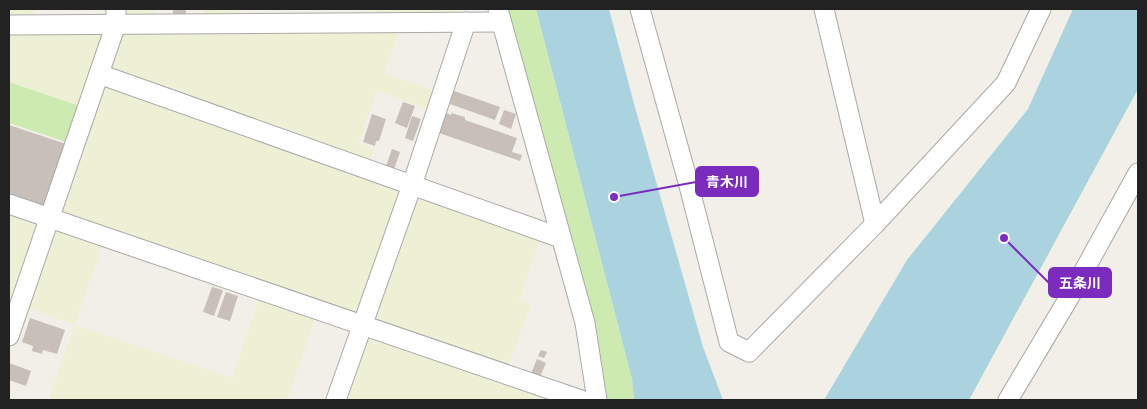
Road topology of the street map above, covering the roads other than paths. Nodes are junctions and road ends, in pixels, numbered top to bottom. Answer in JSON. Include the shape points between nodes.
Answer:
{"nodes":[{"id":1,"x":640,"y":9,"type":"edge"},
{"id":2,"x":824,"y":9,"type":"edge"},
{"id":3,"x":1041,"y":9,"type":"edge"},
{"id":4,"x":116,"y":16,"type":"edge"},
{"id":5,"x":500,"y":16,"type":"edge"},
{"id":6,"x":466,"y":22,"type":"junction"},
{"id":7,"x":9,"y":25,"type":"edge"},
{"id":8,"x":99,"y":74,"type":"junction"},
{"id":9,"x":1138,"y":173,"type":"edge"},
{"id":10,"x":412,"y":185,"type":"junction"},
{"id":11,"x":9,"y":204,"type":"edge"},
{"id":12,"x":49,"y":218,"type":"junction"},
{"id":13,"x":875,"y":224,"type":"junction"},
{"id":14,"x":561,"y":238,"type":"junction"},
{"id":15,"x":362,"y":325,"type":"junction"},
{"id":16,"x":9,"y":336,"type":"edge"},
{"id":17,"x":336,"y":400,"type":"edge"},
{"id":18,"x":582,"y":400,"type":"edge"},
{"id":19,"x":597,"y":400,"type":"edge"},
{"id":20,"x":1008,"y":400,"type":"edge"}],
"edges":[{"from":1,"to":13,"type":"street","via":[[728,342],[749,352]]},
{"from":2,"to":13,"type":"street"},
{"from":3,"to":13,"type":"street","via":[[1006,83]]},
{"from":4,"to":6,"type":"street"},
{"from":4,"to":7,"type":"street"},
{"from":4,"to":8,"type":"street"},
{"from":5,"to":6,"type":"street"},
{"from":5,"to":14,"type":"street"},
{"from":6,"to":10,"type":"street"},
{"from":8,"to":10,"type":"street"},
{"from":8,"to":12,"type":"street"},
{"from":9,"to":20,"type":"street"},
{"from":10,"to":14,"type":"street"},
{"from":10,"to":15,"type":"street"},
{"from":11,"to":12,"type":"street"},
{"from":12,"to":15,"type":"street"},
{"from":12,"to":16,"type":"street"},
{"from":14,"to":19,"type":"street","via":[[585,323]]},
{"from":15,"to":17,"type":"street"},
{"from":15,"to":18,"type":"street"}]}
